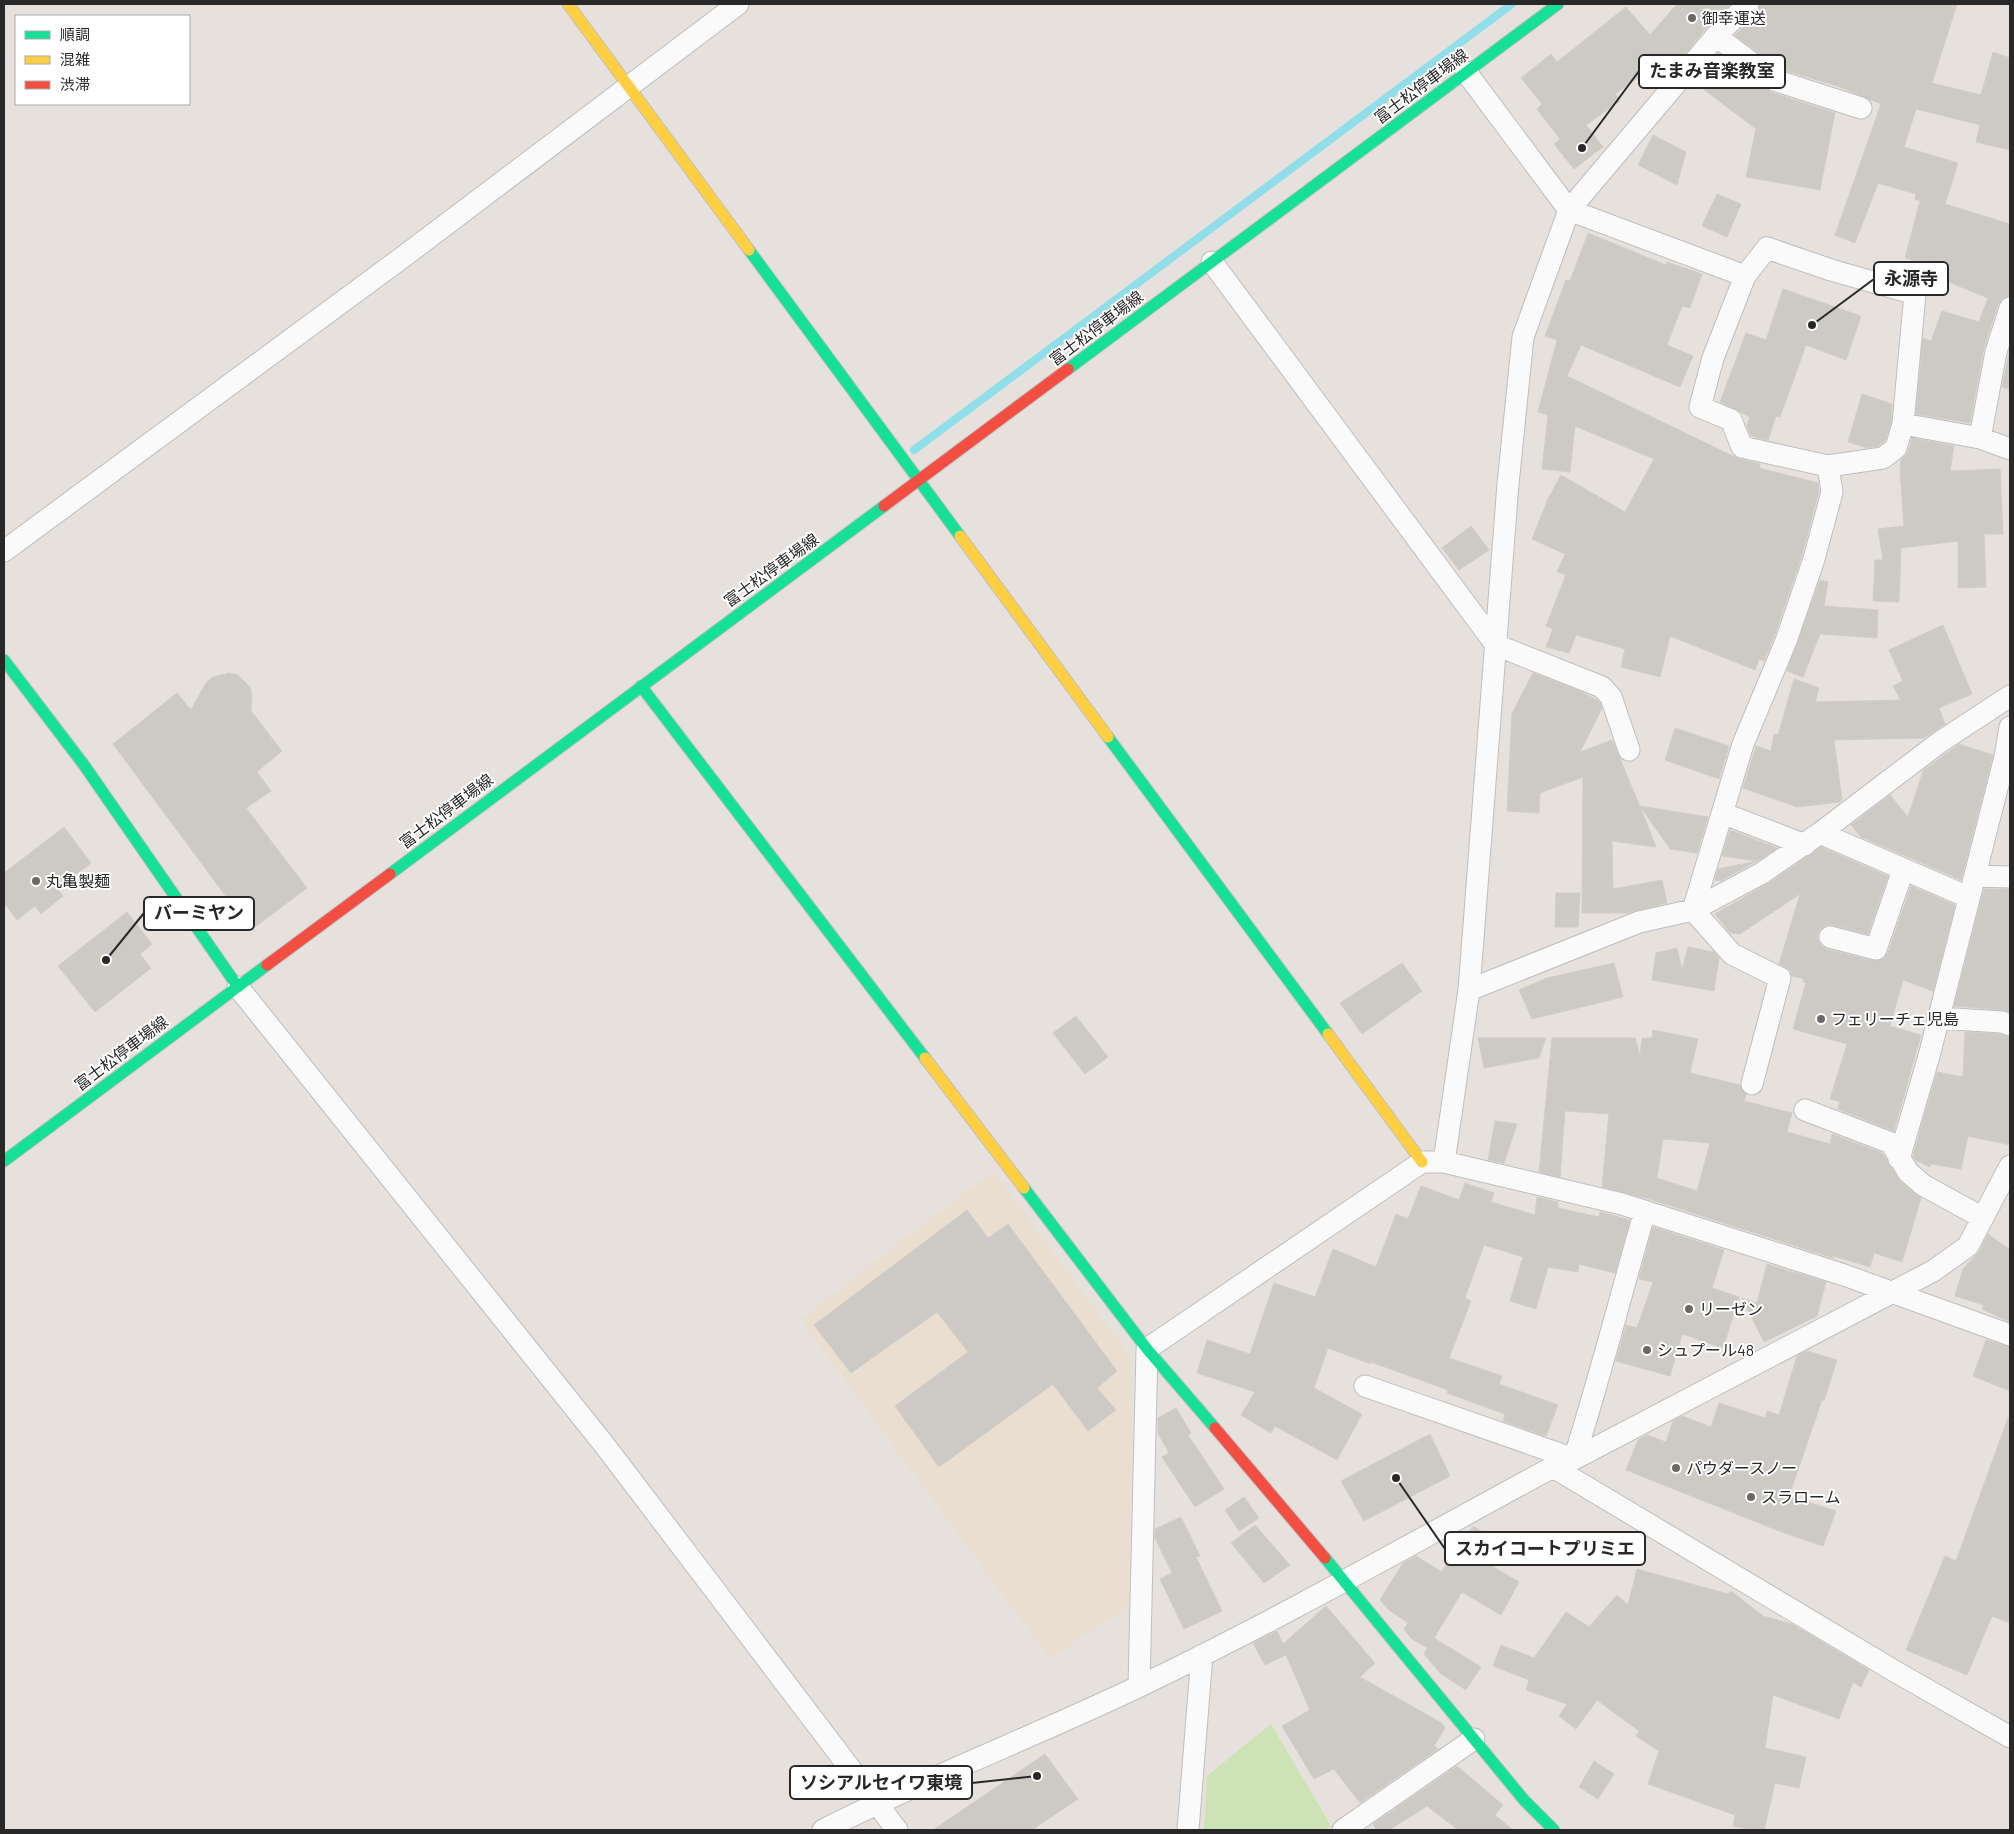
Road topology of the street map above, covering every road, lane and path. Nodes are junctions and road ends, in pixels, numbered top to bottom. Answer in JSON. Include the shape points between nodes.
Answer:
{"nodes":[{"id":1,"x":568,"y":4,"type":"edge"},
{"id":2,"x":738,"y":4,"type":"edge"},
{"id":3,"x":1558,"y":4,"type":"edge"},
{"id":4,"x":1748,"y":4,"type":"edge"},
{"id":5,"x":1716,"y":36,"type":"junction"},
{"id":6,"x":1466,"y":72,"type":"junction"},
{"id":7,"x":628,"y":85,"type":"junction"},
{"id":8,"x":1861,"y":108,"type":"dead end"},
{"id":9,"x":1569,"y":210,"type":"junction"},
{"id":10,"x":1212,"y":262,"type":"junction"},
{"id":11,"x":1745,"y":276,"type":"junction"},
{"id":12,"x":2010,"y":308,"type":"edge"},
{"id":13,"x":1903,"y":424,"type":"junction"},
{"id":14,"x":1980,"y":438,"type":"junction"},
{"id":15,"x":2010,"y":448,"type":"edge"},
{"id":16,"x":1828,"y":466,"type":"junction"},
{"id":17,"x":920,"y":481,"type":"junction"},
{"id":18,"x":4,"y":551,"type":"edge"},
{"id":19,"x":1496,"y":645,"type":"junction"},
{"id":20,"x":4,"y":660,"type":"edge"},
{"id":21,"x":641,"y":686,"type":"junction"},
{"id":22,"x":2010,"y":696,"type":"edge"},
{"id":23,"x":2010,"y":727,"type":"edge"},
{"id":24,"x":1629,"y":750,"type":"dead end"},
{"id":25,"x":1722,"y":813,"type":"junction"},
{"id":26,"x":1812,"y":839,"type":"junction"},
{"id":27,"x":1903,"y":870,"type":"junction"},
{"id":28,"x":1974,"y":876,"type":"junction"},
{"id":29,"x":2010,"y":877,"type":"edge"},
{"id":30,"x":1968,"y":897,"type":"junction"},
{"id":31,"x":1693,"y":910,"type":"junction"},
{"id":32,"x":1830,"y":937,"type":"dead end"},
{"id":33,"x":238,"y":987,"type":"junction"},
{"id":34,"x":1469,"y":990,"type":"junction"},
{"id":35,"x":1938,"y":1018,"type":"junction"},
{"id":36,"x":2010,"y":1025,"type":"edge"},
{"id":37,"x":1752,"y":1084,"type":"dead end"},
{"id":38,"x":1805,"y":1110,"type":"dead end"},
{"id":39,"x":1899,"y":1159,"type":"junction"},
{"id":40,"x":4,"y":1162,"type":"edge"},
{"id":41,"x":1422,"y":1162,"type":"junction"},
{"id":42,"x":1444,"y":1162,"type":"junction"},
{"id":43,"x":2010,"y":1166,"type":"edge"},
{"id":44,"x":1645,"y":1211,"type":"junction"},
{"id":45,"x":1983,"y":1218,"type":"junction"},
{"id":46,"x":1892,"y":1292,"type":"junction"},
{"id":47,"x":2010,"y":1335,"type":"edge"},
{"id":48,"x":1146,"y":1349,"type":"junction"},
{"id":49,"x":1365,"y":1386,"type":"dead end"},
{"id":50,"x":1574,"y":1459,"type":"junction"},
{"id":51,"x":1553,"y":1467,"type":"junction"},
{"id":52,"x":1344,"y":1580,"type":"junction"},
{"id":53,"x":1202,"y":1655,"type":"junction"},
{"id":54,"x":1139,"y":1686,"type":"junction"},
{"id":55,"x":2010,"y":1737,"type":"edge"},
{"id":56,"x":1474,"y":1739,"type":"junction"},
{"id":57,"x":876,"y":1803,"type":"junction"},
{"id":58,"x":822,"y":1830,"type":"edge"},
{"id":59,"x":897,"y":1830,"type":"edge"},
{"id":60,"x":1188,"y":1830,"type":"edge"},
{"id":61,"x":1343,"y":1830,"type":"edge"},
{"id":62,"x":1554,"y":1830,"type":"edge"}],
"edges":[{"from":1,"to":7,"type":"street"},
{"from":2,"to":7,"type":"street"},
{"from":3,"to":6,"type":"street","name":"富士松停車場線"},
{"from":4,"to":5,"type":"street"},
{"from":5,"to":8,"type":"street","via":[[1774,80]]},
{"from":5,"to":9,"type":"street"},
{"from":6,"to":9,"type":"street"},
{"from":6,"to":10,"type":"street","name":"富士松停車場線"},
{"from":7,"to":17,"type":"street"},
{"from":7,"to":18,"type":"street","via":[[407,254]]},
{"from":9,"to":11,"type":"street"},
{"from":9,"to":19,"type":"street","via":[[1523,337]]},
{"from":10,"to":17,"type":"street","name":"富士松停車場線"},
{"from":10,"to":19,"type":"street"},
{"from":11,"to":13,"type":"street","via":[[1767,248],[1915,294]]},
{"from":11,"to":16,"type":"street","via":[[1714,358],[1700,407],[1730,420],[1742,447]]},
{"from":12,"to":14,"type":"street","via":[[1996,352]]},
{"from":13,"to":14,"type":"street"},
{"from":13,"to":16,"type":"street","via":[[1896,448],[1883,458]]},
{"from":14,"to":15,"type":"street"},
{"from":16,"to":25,"type":"street","via":[[1832,492],[1814,559],[1786,641],[1744,744]]},
{"from":17,"to":21,"type":"street","name":"富士松停車場線"},
{"from":17,"to":41,"type":"street"},
{"from":19,"to":24,"type":"street","via":[[1602,688],[1610,697]]},
{"from":19,"to":34,"type":"street"},
{"from":20,"to":33,"type":"street","via":[[84,765]]},
{"from":21,"to":33,"type":"street","name":"富士松停車場線"},
{"from":21,"to":48,"type":"street"},
{"from":22,"to":26,"type":"street","via":[[1940,742]]},
{"from":23,"to":28,"type":"street"},
{"from":25,"to":26,"type":"street"},
{"from":25,"to":31,"type":"street"},
{"from":26,"to":27,"type":"street"},
{"from":26,"to":31,"type":"street","via":[[1762,874]]},
{"from":27,"to":30,"type":"street"},
{"from":27,"to":32,"type":"street","via":[[1876,949]]},
{"from":28,"to":29,"type":"street"},
{"from":28,"to":30,"type":"street"},
{"from":30,"to":35,"type":"street"},
{"from":31,"to":34,"type":"street","via":[[1639,922]]},
{"from":31,"to":37,"type":"street","via":[[1732,954],[1780,978]]},
{"from":33,"to":40,"type":"street","name":"富士松停車場線"},
{"from":33,"to":57,"type":"street","via":[[606,1447]]},
{"from":34,"to":42,"type":"street"},
{"from":35,"to":36,"type":"street"},
{"from":35,"to":39,"type":"street"},
{"from":38,"to":39,"type":"street","via":[[1891,1143]]},
{"from":39,"to":45,"type":"street","via":[[1923,1185]]},
{"from":41,"to":42,"type":"street"},
{"from":41,"to":48,"type":"street"},
{"from":42,"to":44,"type":"street"},
{"from":43,"to":45,"type":"street"},
{"from":44,"to":46,"type":"street"},
{"from":44,"to":50,"type":"street","via":[[1598,1386]]},
{"from":45,"to":46,"type":"street","via":[[1968,1246],[1933,1271]]},
{"from":46,"to":47,"type":"street"},
{"from":46,"to":50,"type":"street"},
{"from":48,"to":52,"type":"street"},
{"from":48,"to":54,"type":"street"},
{"from":49,"to":50,"type":"street"},
{"from":50,"to":51,"type":"street"},
{"from":51,"to":52,"type":"street"},
{"from":51,"to":55,"type":"street"},
{"from":52,"to":53,"type":"street"},
{"from":52,"to":56,"type":"street"},
{"from":53,"to":54,"type":"street"},
{"from":53,"to":60,"type":"street"},
{"from":54,"to":57,"type":"street"},
{"from":56,"to":61,"type":"street"},
{"from":56,"to":62,"type":"street","via":[[1524,1800]]},
{"from":57,"to":58,"type":"street"},
{"from":57,"to":59,"type":"street"}]}
